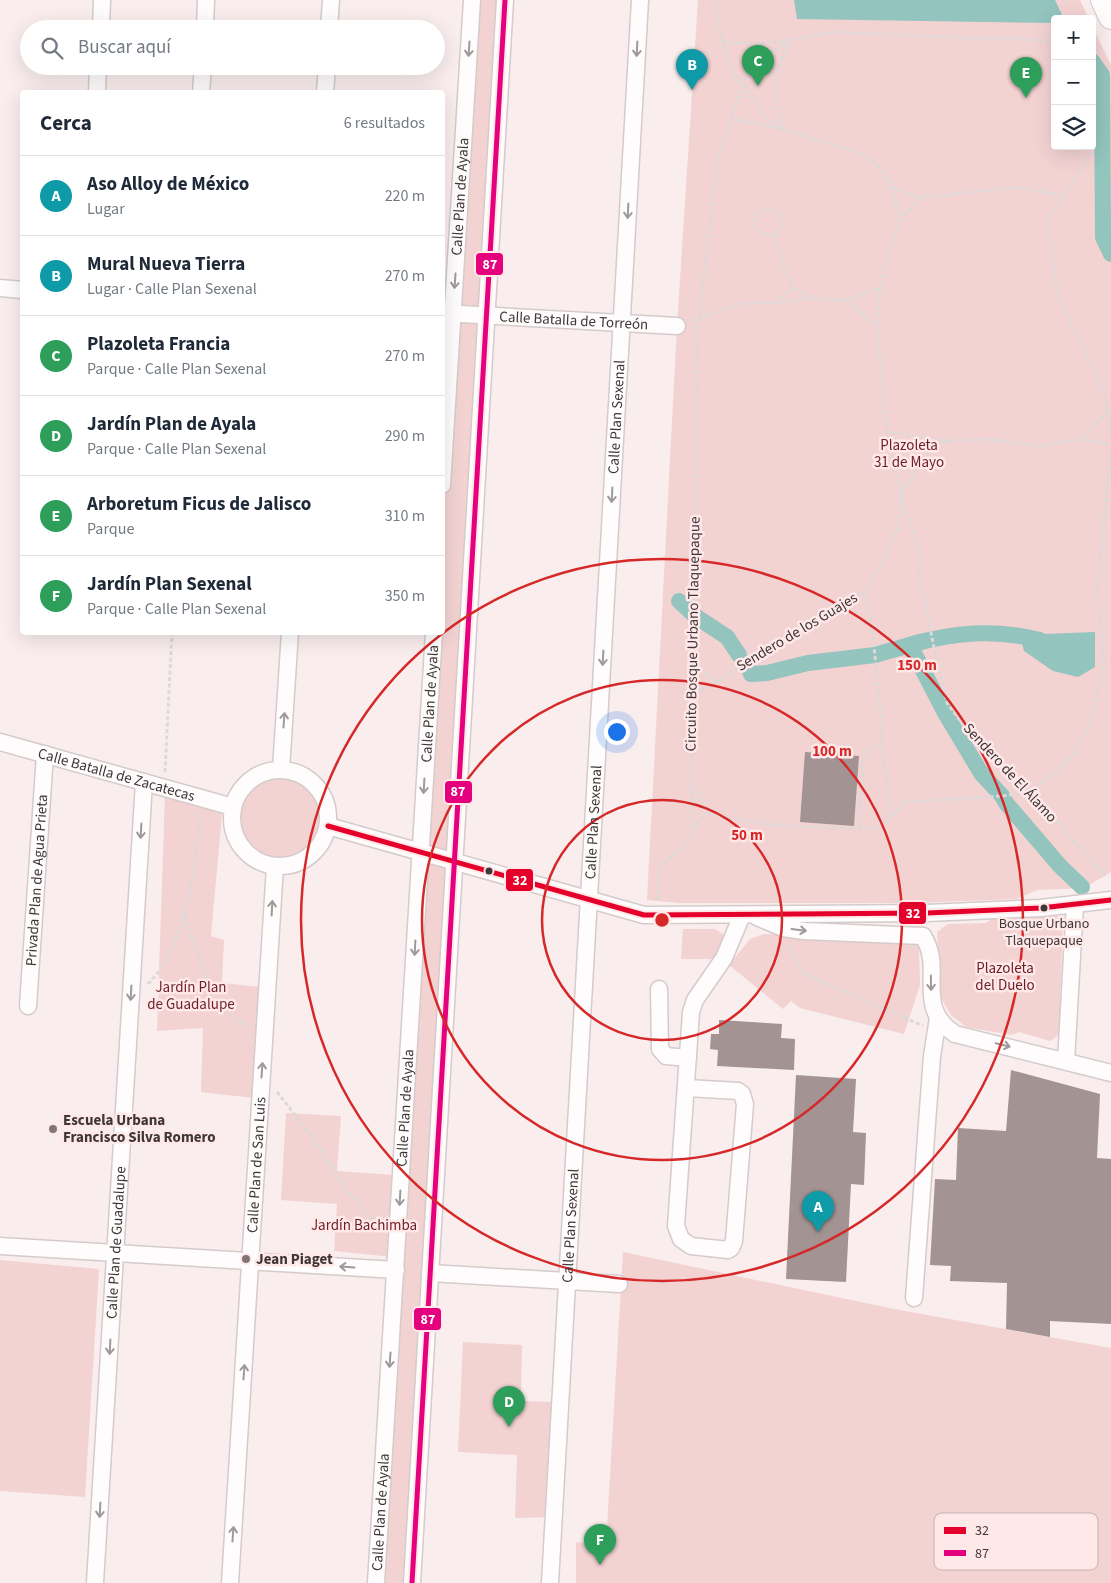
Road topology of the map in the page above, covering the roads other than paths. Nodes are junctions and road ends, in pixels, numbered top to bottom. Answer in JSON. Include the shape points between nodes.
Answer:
{"nodes":[{"id":1,"x":102,"y":0,"type":"edge"},
{"id":2,"x":206,"y":0,"type":"edge"},
{"id":3,"x":331,"y":0,"type":"edge"},
{"id":4,"x":472,"y":0,"type":"edge"},
{"id":5,"x":505,"y":0,"type":"edge"},
{"id":6,"x":640,"y":0,"type":"edge"},
{"id":7,"x":1103,"y":0,"type":"edge"},
{"id":8,"x":1111,"y":17,"type":"edge"},
{"id":9,"x":101,"y":20,"type":"edge"},
{"id":10,"x":205,"y":20,"type":"edge"},
{"id":11,"x":330,"y":20,"type":"edge"},
{"id":12,"x":98,"y":75,"type":"edge"},
{"id":13,"x":202,"y":75,"type":"edge"},
{"id":14,"x":326,"y":75,"type":"edge"},
{"id":15,"x":97,"y":90,"type":"edge"},
{"id":16,"x":201,"y":90,"type":"edge"},
{"id":17,"x":325,"y":90,"type":"edge"},
{"id":18,"x":0,"y":288,"type":"edge"},
{"id":19,"x":20,"y":290,"type":"edge"},
{"id":20,"x":448,"y":313,"type":"edge"},
{"id":21,"x":486,"y":316,"type":"junction"},
{"id":22,"x":622,"y":323,"type":"junction"},
{"id":23,"x":677,"y":326,"type":"dead end"},
{"id":24,"x":445,"y":399,"type":"edge"},
{"id":25,"x":290,"y":635,"type":"edge"},
{"id":26,"x":434,"y":635,"type":"edge"},
{"id":27,"x":0,"y":742,"type":"edge"},
{"id":28,"x":45,"y":754,"type":"junction"},
{"id":29,"x":281,"y":769,"type":"junction"},
{"id":30,"x":144,"y":782,"type":"junction"},
{"id":31,"x":233,"y":807,"type":"junction"},
{"id":32,"x":328,"y":826,"type":"junction"},
{"id":33,"x":420,"y":851,"type":"junction"},
{"id":34,"x":454,"y":860,"type":"junction"},
{"id":35,"x":275,"y":866,"type":"junction"},
{"id":36,"x":589,"y":898,"type":"junction"},
{"id":37,"x":1111,"y":900,"type":"edge"},
{"id":38,"x":1075,"y":904,"type":"junction"},
{"id":39,"x":927,"y":913,"type":"junction"},
{"id":40,"x":747,"y":915,"type":"junction"},
{"id":41,"x":923,"y":936,"type":"junction"},
{"id":42,"x":659,"y":989,"type":"dead end"},
{"id":43,"x":28,"y":1006,"type":"dead end"},
{"id":44,"x":937,"y":1025,"type":"junction"},
{"id":45,"x":688,"y":1058,"type":"junction"},
{"id":46,"x":1066,"y":1060,"type":"junction"},
{"id":47,"x":1111,"y":1073,"type":"edge"},
{"id":48,"x":686,"y":1088,"type":"junction"},
{"id":49,"x":0,"y":1246,"type":"edge"},
{"id":50,"x":115,"y":1253,"type":"junction"},
{"id":51,"x":251,"y":1262,"type":"junction"},
{"id":52,"x":396,"y":1270,"type":"junction"},
{"id":53,"x":430,"y":1273,"type":"junction"},
{"id":54,"x":567,"y":1281,"type":"junction"},
{"id":55,"x":619,"y":1284,"type":"dead end"},
{"id":56,"x":914,"y":1298,"type":"dead end"},
{"id":57,"x":95,"y":1583,"type":"edge"},
{"id":58,"x":230,"y":1583,"type":"edge"},
{"id":59,"x":376,"y":1583,"type":"edge"},
{"id":60,"x":412,"y":1583,"type":"edge"},
{"id":61,"x":550,"y":1583,"type":"edge"}],
"edges":[{"from":1,"to":9,"type":"street"},
{"from":2,"to":10,"type":"street"},
{"from":3,"to":11,"type":"street"},
{"from":4,"to":20,"type":"street","name":"Calle Plan de Ayala","one_way":true},
{"from":5,"to":21,"type":"street"},
{"from":6,"to":22,"type":"street","name":"Calle Plan Sexenal","one_way":true},
{"from":7,"to":8,"type":"highway"},
{"from":12,"to":15,"type":"street"},
{"from":13,"to":16,"type":"street"},
{"from":14,"to":17,"type":"street"},
{"from":18,"to":19,"type":"street"},
{"from":20,"to":21,"type":"street","name":"Calle Batalla de Torreón"},
{"from":20,"to":24,"type":"street","name":"Calle Plan de Ayala"},
{"from":21,"to":22,"type":"street","name":"Calle Batalla de Torreón"},
{"from":21,"to":34,"type":"street"},
{"from":22,"to":23,"type":"street","name":"Calle Batalla de Torreón"},
{"from":22,"to":36,"type":"street","name":"Calle Plan Sexenal","one_way":true},
{"from":29,"to":25,"type":"street","one_way":true},
{"from":26,"to":33,"type":"street","name":"Calle Plan de Ayala","one_way":true},
{"from":27,"to":28,"type":"street","name":"Calle Batalla de Zacatecas"},
{"from":28,"to":30,"type":"street","name":"Calle Batalla de Zacatecas"},
{"from":28,"to":43,"type":"street","name":"Privada Plan de Agua Prieta"},
{"from":29,"to":31,"type":"street","via":[[265,772],[250,780],[239,792]]},
{"from":29,"to":32,"type":"street","via":[[301,774],[317,787],[326,805]]},
{"from":30,"to":31,"type":"street","name":"Calle Batalla de Zacatecas"},
{"from":30,"to":50,"type":"street","name":"Calle Plan de Guadalupe","one_way":true},
{"from":31,"to":35,"type":"street","via":[[234,834],[241,846],[250,856]]},
{"from":32,"to":33,"type":"street"},
{"from":32,"to":35,"type":"street","via":[[322,843],[309,856],[293,865]]},
{"from":33,"to":34,"type":"street"},
{"from":33,"to":52,"type":"street","name":"Calle Plan de Ayala","one_way":true},
{"from":34,"to":36,"type":"street"},
{"from":34,"to":53,"type":"street"},
{"from":51,"to":35,"type":"street","name":"Calle Plan de San Luis","one_way":true},
{"from":36,"to":40,"type":"street","via":[[636,913]]},
{"from":36,"to":54,"type":"street","name":"Calle Plan Sexenal"},
{"from":37,"to":38,"type":"street"},
{"from":38,"to":39,"type":"street"},
{"from":38,"to":46,"type":"street"},
{"from":39,"to":40,"type":"street"},
{"from":39,"to":41,"type":"street"},
{"from":40,"to":41,"type":"street","one_way":true,"via":[[783,928],[814,932]]},
{"from":40,"to":45,"type":"street","via":[[724,958],[692,1005]]},
{"from":41,"to":44,"type":"street","one_way":true,"via":[[930,949],[931,996]]},
{"from":42,"to":45,"type":"street","via":[[660,1049],[666,1056]]},
{"from":44,"to":46,"type":"street","one_way":true,"via":[[955,1034]]},
{"from":44,"to":56,"type":"street"},
{"from":45,"to":48,"type":"street"},
{"from":46,"to":47,"type":"street"},
{"from":48,"to":48,"type":"street","via":[[676,1226],[681,1239],[691,1246],[728,1250],[734,1241],[745,1099],[738,1091]]},
{"from":49,"to":50,"type":"street"},
{"from":50,"to":51,"type":"street"},
{"from":50,"to":57,"type":"street","name":"Calle Plan de Guadalupe","one_way":true},
{"from":52,"to":51,"type":"street","one_way":true},
{"from":58,"to":51,"type":"street","name":"Calle Plan de San Luis","one_way":true},
{"from":52,"to":59,"type":"street","name":"Calle Plan de Ayala","one_way":true},
{"from":53,"to":54,"type":"street"},
{"from":53,"to":60,"type":"street"},
{"from":54,"to":55,"type":"street"},
{"from":54,"to":61,"type":"street","name":"Calle Plan Sexenal"}]}
